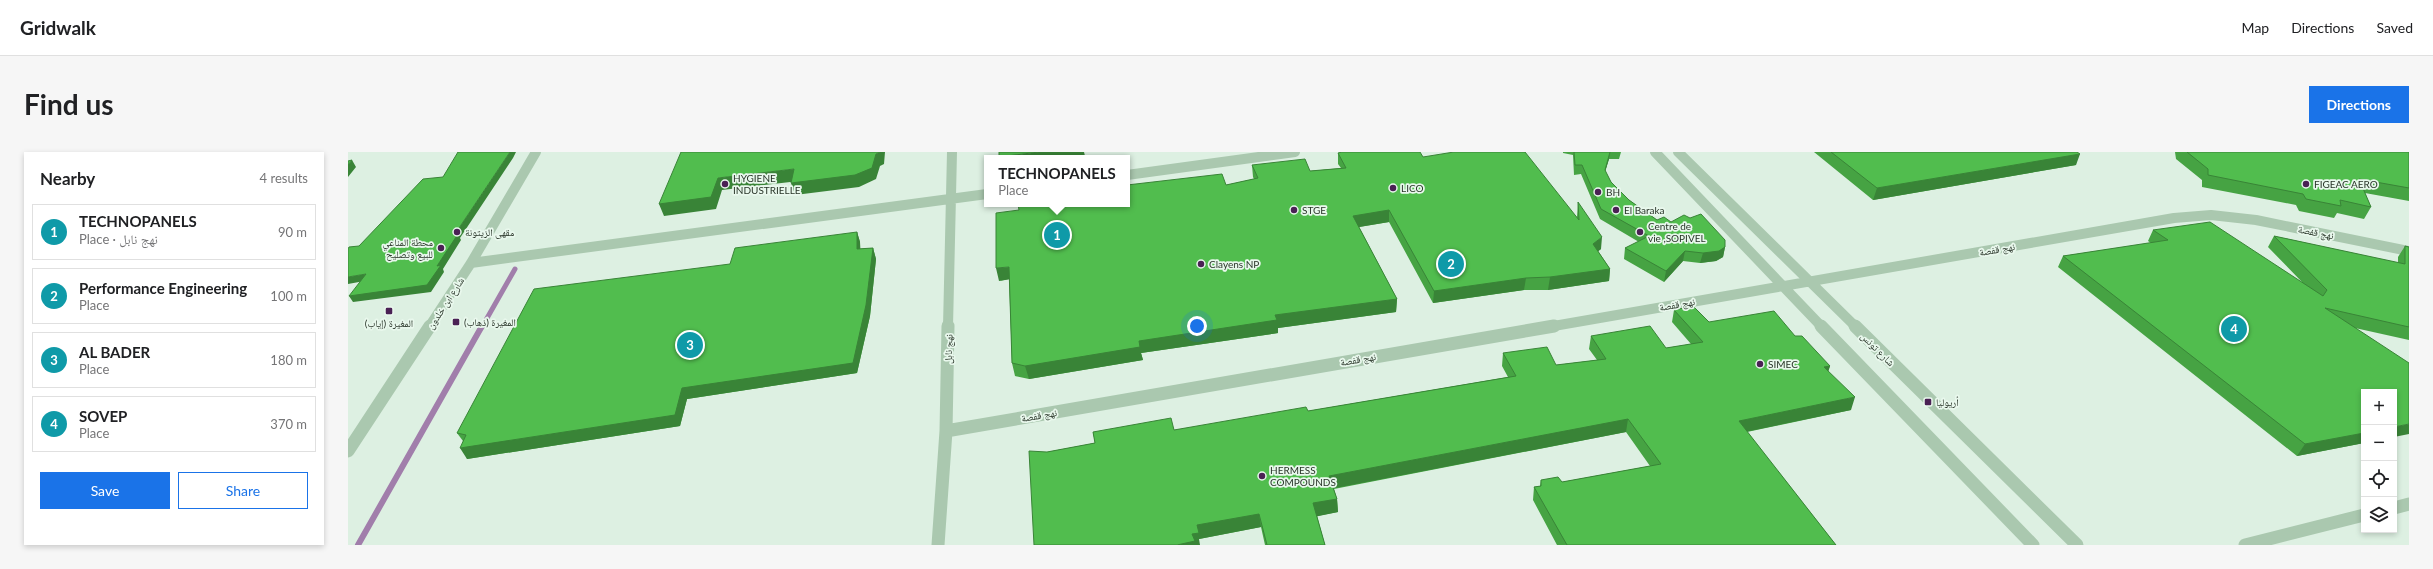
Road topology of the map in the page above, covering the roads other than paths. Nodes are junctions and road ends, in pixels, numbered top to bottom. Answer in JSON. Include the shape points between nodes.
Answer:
{"nodes":[{"id":1,"x":536,"y":152,"type":"edge"},
{"id":2,"x":952,"y":152,"type":"edge"},
{"id":3,"x":1295,"y":152,"type":"edge"},
{"id":4,"x":1655,"y":152,"type":"edge"},
{"id":5,"x":1678,"y":152,"type":"edge"},
{"id":6,"x":1130,"y":175,"type":"edge"},
{"id":7,"x":984,"y":194,"type":"edge"},
{"id":8,"x":953,"y":198,"type":"junction"},
{"id":9,"x":2409,"y":251,"type":"edge"},
{"id":10,"x":471,"y":263,"type":"junction"},
{"id":11,"x":1810,"y":282,"type":"junction"},
{"id":12,"x":1782,"y":286,"type":"junction"},
{"id":13,"x":946,"y":431,"type":"junction"},
{"id":14,"x":348,"y":451,"type":"edge"},
{"id":15,"x":2409,"y":504,"type":"edge"},
{"id":16,"x":2397,"y":507,"type":"edge"},
{"id":17,"x":2361,"y":516,"type":"edge"},
{"id":18,"x":938,"y":545,"type":"edge"},
{"id":19,"x":2033,"y":545,"type":"edge"},
{"id":20,"x":2077,"y":545,"type":"edge"},
{"id":21,"x":2245,"y":545,"type":"edge"}],
"edges":[{"from":1,"to":10,"type":"street","name":"شارع ابن خلدون"},
{"from":2,"to":8,"type":"street","name":"نهج نابل"},
{"from":3,"to":6,"type":"street"},
{"from":4,"to":12,"type":"street"},
{"from":5,"to":11,"type":"street","name":"شارع تونس"},
{"from":7,"to":8,"type":"street"},
{"from":8,"to":10,"type":"street"},
{"from":8,"to":13,"type":"street","name":"نهج نابل"},
{"from":9,"to":11,"type":"street","name":"نهج قفصة","via":[[2256,220],[2211,215],[2174,218]]},
{"from":10,"to":14,"type":"street","name":"شارع ابن خلدون"},
{"from":11,"to":12,"type":"street","name":"نهج قفصة"},
{"from":11,"to":20,"type":"street","name":"شارع تونس"},
{"from":12,"to":13,"type":"street","name":"نهج قفصة"},
{"from":12,"to":19,"type":"street"},
{"from":13,"to":18,"type":"street","name":"نهج نابل"},
{"from":15,"to":16,"type":"street"},
{"from":17,"to":21,"type":"street"}]}
